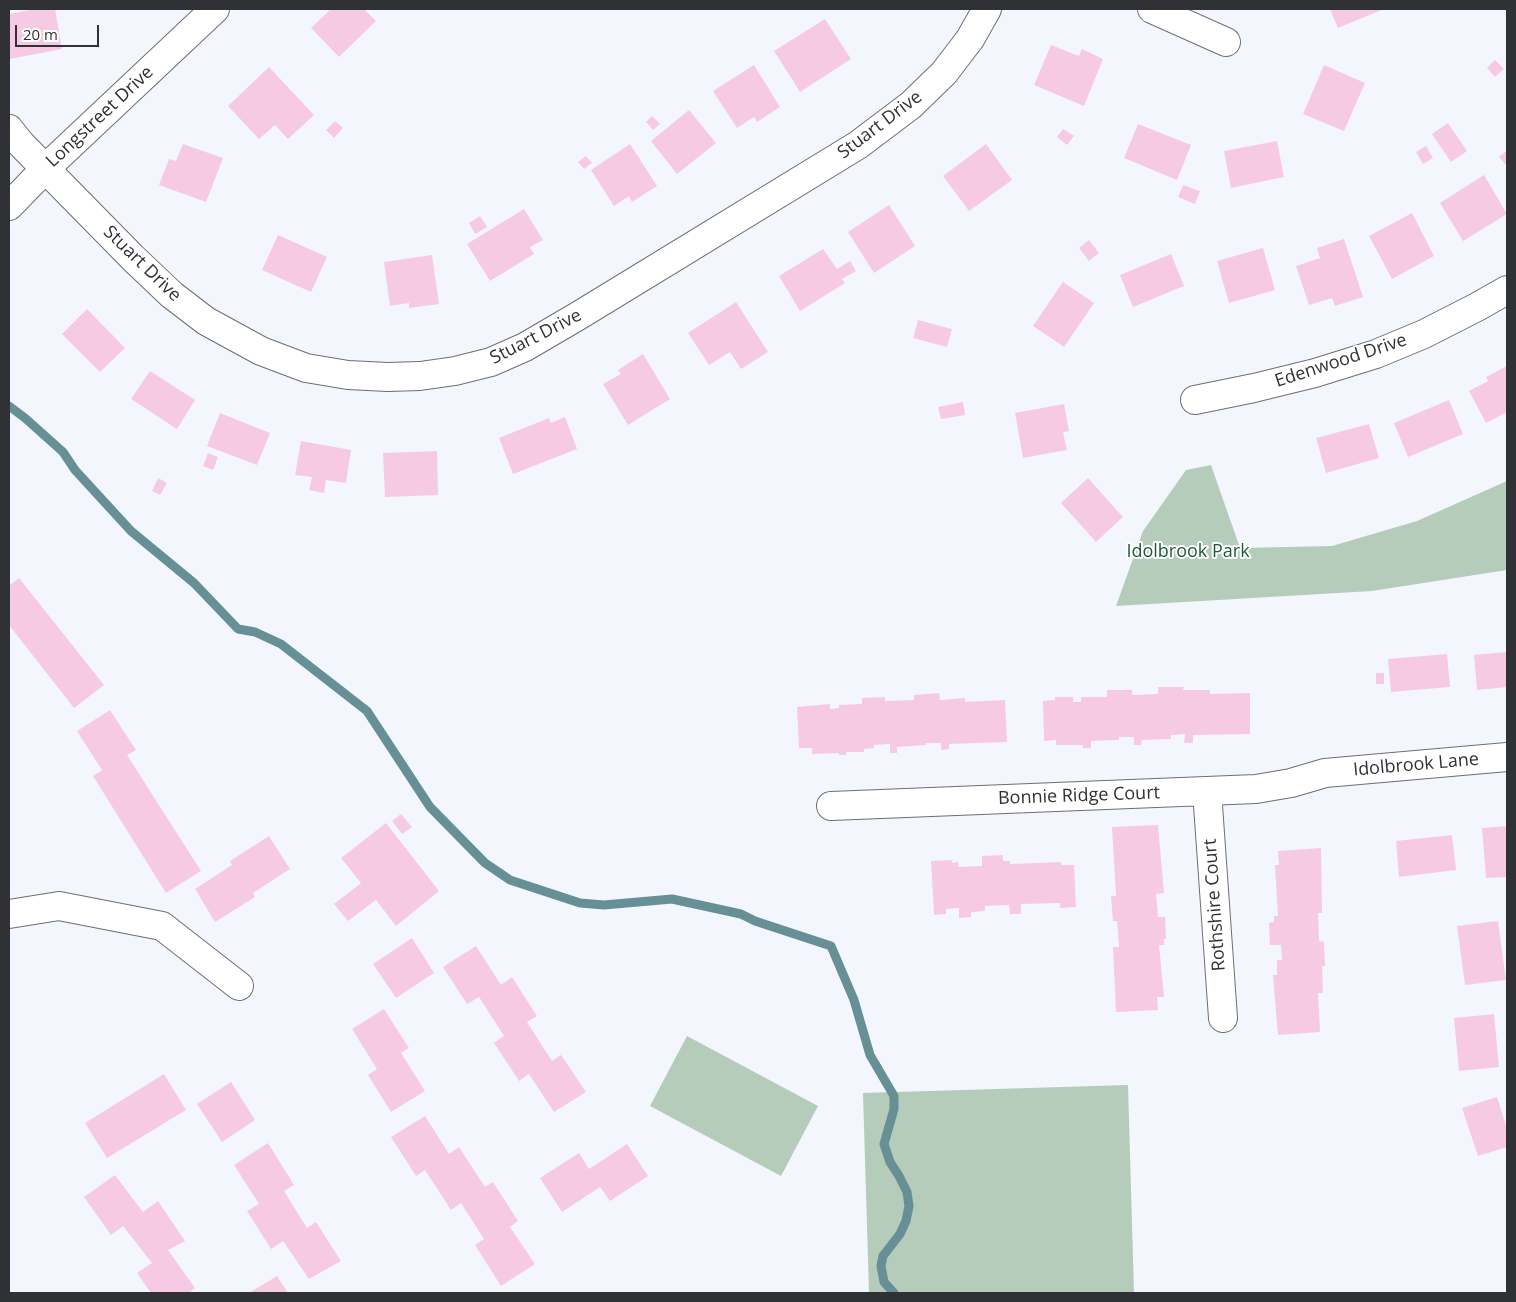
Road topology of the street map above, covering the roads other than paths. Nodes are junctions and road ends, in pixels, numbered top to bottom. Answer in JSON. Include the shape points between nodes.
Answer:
{"nodes":[{"id":1,"x":215,"y":9,"type":"edge"},
{"id":2,"x":987,"y":9,"type":"edge"},
{"id":3,"x":1152,"y":9,"type":"edge"},
{"id":4,"x":1226,"y":42,"type":"dead end"},
{"id":5,"x":9,"y":130,"type":"edge"},
{"id":6,"x":46,"y":168,"type":"junction"},
{"id":7,"x":9,"y":206,"type":"edge"},
{"id":8,"x":1507,"y":290,"type":"edge"},
{"id":9,"x":1195,"y":400,"type":"dead end"},
{"id":10,"x":1507,"y":757,"type":"edge"},
{"id":11,"x":1326,"y":773,"type":"joint"},
{"id":12,"x":1207,"y":791,"type":"junction"},
{"id":13,"x":831,"y":806,"type":"dead end"},
{"id":14,"x":9,"y":914,"type":"edge"},
{"id":15,"x":239,"y":986,"type":"dead end"},
{"id":16,"x":1223,"y":1018,"type":"dead end"}],
"edges":[{"from":1,"to":6,"type":"street","name":"Longstreet Drive"},
{"from":2,"to":6,"type":"street","name":"Stuart Drive","via":[[970,39],[944,73],[911,105],[858,145],[525,347],[491,362],[455,371],[388,378],[348,375],[306,368],[261,351],[206,321],[172,295]]},
{"from":3,"to":4,"type":"street"},
{"from":5,"to":6,"type":"street","name":"Stuart Drive"},
{"from":6,"to":7,"type":"street","name":"Longstreet Drive"},
{"from":8,"to":9,"type":"street","name":"Edenwood Drive","via":[[1424,334],[1376,354],[1271,384]]},
{"from":10,"to":11,"type":"street","name":"Idolbrook Lane"},
{"from":11,"to":12,"type":"street","name":"Bonnie Ridge Court","via":[[1291,783]]},
{"from":12,"to":13,"type":"street","name":"Bonnie Ridge Court"},
{"from":12,"to":16,"type":"street","name":"Rothshire Court"},
{"from":14,"to":15,"type":"street","via":[[59,906],[162,926]]}]}
